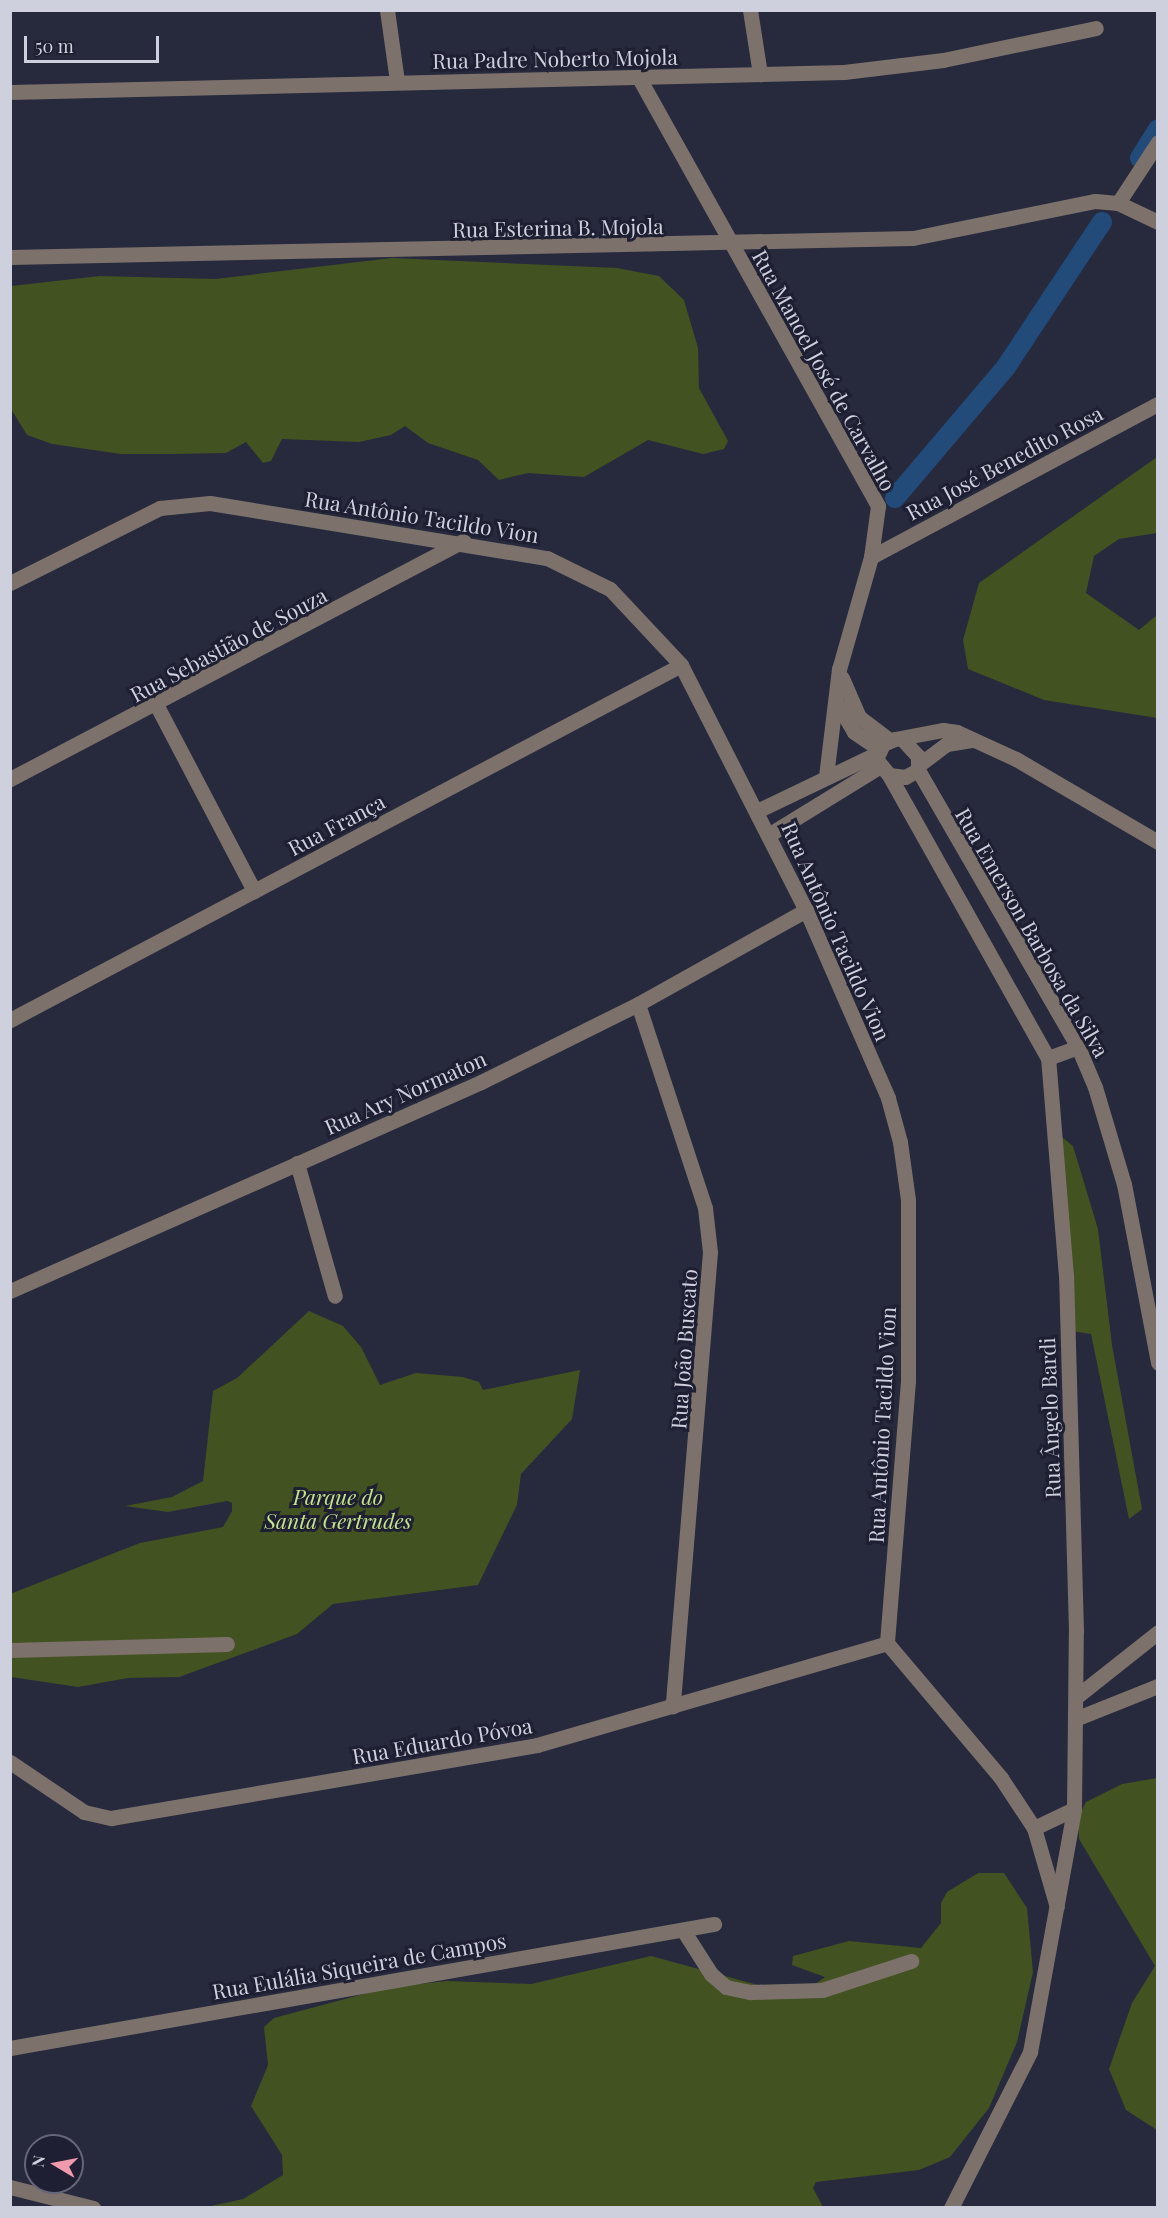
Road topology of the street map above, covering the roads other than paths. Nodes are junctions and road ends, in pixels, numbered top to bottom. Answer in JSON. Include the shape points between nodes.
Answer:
{"nodes":[{"id":1,"x":387,"y":10,"type":"edge"},
{"id":2,"x":750,"y":10,"type":"edge"},
{"id":3,"x":1096,"y":28,"type":"dead end"},
{"id":4,"x":760,"y":75,"type":"junction"},
{"id":5,"x":639,"y":78,"type":"junction"},
{"id":6,"x":397,"y":81,"type":"junction"},
{"id":7,"x":10,"y":92,"type":"edge"},
{"id":8,"x":1158,"y":142,"type":"edge"},
{"id":9,"x":1111,"y":202,"type":"junction"},
{"id":10,"x":1158,"y":222,"type":"edge"},
{"id":11,"x":731,"y":244,"type":"junction"},
{"id":12,"x":10,"y":257,"type":"edge"},
{"id":13,"x":1158,"y":405,"type":"edge"},
{"id":14,"x":463,"y":541,"type":"junction"},
{"id":15,"x":872,"y":557,"type":"junction"},
{"id":16,"x":10,"y":583,"type":"edge"},
{"id":17,"x":681,"y":665,"type":"junction"},
{"id":18,"x":839,"y":669,"type":"junction"},
{"id":19,"x":837,"y":703,"type":"junction"},
{"id":20,"x":157,"y":706,"type":"junction"},
{"id":21,"x":979,"y":740,"type":"junction"},
{"id":22,"x":885,"y":754,"type":"junction"},
{"id":23,"x":919,"y":767,"type":"junction"},
{"id":24,"x":826,"y":777,"type":"junction"},
{"id":25,"x":10,"y":779,"type":"edge"},
{"id":26,"x":759,"y":810,"type":"junction"},
{"id":27,"x":770,"y":834,"type":"junction"},
{"id":28,"x":1158,"y":842,"type":"edge"},
{"id":29,"x":254,"y":891,"type":"junction"},
{"id":30,"x":806,"y":910,"type":"junction"},
{"id":31,"x":638,"y":1004,"type":"junction"},
{"id":32,"x":10,"y":1020,"type":"edge"},
{"id":33,"x":1078,"y":1047,"type":"junction"},
{"id":34,"x":1048,"y":1058,"type":"junction"},
{"id":35,"x":297,"y":1163,"type":"junction"},
{"id":36,"x":10,"y":1291,"type":"edge"},
{"id":37,"x":335,"y":1296,"type":"dead end"},
{"id":38,"x":1158,"y":1363,"type":"edge"},
{"id":39,"x":1158,"y":1632,"type":"edge"},
{"id":40,"x":886,"y":1643,"type":"junction"},
{"id":41,"x":227,"y":1644,"type":"dead end"},
{"id":42,"x":10,"y":1650,"type":"edge"},
{"id":43,"x":1158,"y":1686,"type":"edge"},
{"id":44,"x":1076,"y":1697,"type":"junction"},
{"id":45,"x":673,"y":1706,"type":"junction"},
{"id":46,"x":1075,"y":1719,"type":"junction"},
{"id":47,"x":10,"y":1762,"type":"edge"},
{"id":48,"x":1074,"y":1809,"type":"junction"},
{"id":49,"x":1034,"y":1828,"type":"junction"},
{"id":50,"x":1057,"y":1907,"type":"junction"},
{"id":51,"x":714,"y":1924,"type":"dead end"},
{"id":52,"x":683,"y":1930,"type":"junction"},
{"id":53,"x":911,"y":1961,"type":"dead end"},
{"id":54,"x":10,"y":2048,"type":"edge"},
{"id":55,"x":10,"y":2187,"type":"edge"},
{"id":56,"x":93,"y":2208,"type":"edge"},
{"id":57,"x":951,"y":2208,"type":"edge"}],
"edges":[{"from":1,"to":6,"type":"street"},
{"from":2,"to":4,"type":"street"},
{"from":3,"to":4,"type":"street","name":"Rua Padre Noberto Mojola","via":[[903,66]]},
{"from":4,"to":5,"type":"street","name":"Rua Padre Noberto Mojola"},
{"from":5,"to":6,"type":"street","name":"Rua Padre Noberto Mojola"},
{"from":5,"to":11,"type":"street","name":"Rua Manoel José de Carvalho"},
{"from":6,"to":7,"type":"street","name":"Rua Padre Noberto Mojola"},
{"from":8,"to":9,"type":"street"},
{"from":9,"to":10,"type":"street"},
{"from":9,"to":11,"type":"street","name":"Rua Esterina B. Mojola","via":[[913,238]]},
{"from":11,"to":12,"type":"street","name":"Rua Esterina B. Mojola"},
{"from":11,"to":15,"type":"street","name":"Rua Manoel José de Carvalho","via":[[868,482],[878,506]]},
{"from":13,"to":15,"type":"street","name":"Rua José Benedito Rosa"},
{"from":14,"to":16,"type":"street","name":"Rua Antônio Tacildo Vion","via":[[185,504],[117,527]]},
{"from":14,"to":17,"type":"street","name":"Rua Antônio Tacildo Vion","via":[[547,558],[586,575],[632,609]]},
{"from":14,"to":20,"type":"street","name":"Rua Sebastião de Souza"},
{"from":15,"to":18,"type":"street","name":"Rua Manoel José de Carvalho"},
{"from":17,"to":26,"type":"street","name":"Rua Antônio Tacildo Vion"},
{"from":17,"to":29,"type":"street","name":"Rua França"},
{"from":18,"to":19,"type":"street","name":"Rua Manoel José de Carvalho"},
{"from":18,"to":22,"type":"street","via":[[859,717]]},
{"from":19,"to":22,"type":"street","via":[[854,732]]},
{"from":19,"to":24,"type":"street","name":"Rua Manoel José de Carvalho"},
{"from":20,"to":25,"type":"street","name":"Rua Sebastião de Souza"},
{"from":20,"to":29,"type":"street"},
{"from":21,"to":22,"type":"street","via":[[943,730]]},
{"from":21,"to":23,"type":"street","via":[[946,744]]},
{"from":21,"to":28,"type":"street"},
{"from":22,"to":23,"type":"street","name":"Rua Emerson Barbosa da Silva"},
{"from":22,"to":23,"type":"street","via":[[904,777]]},
{"from":22,"to":24,"type":"street"},
{"from":22,"to":27,"type":"street"},
{"from":22,"to":34,"type":"street"},
{"from":23,"to":33,"type":"street","name":"Rua Emerson Barbosa da Silva"},
{"from":24,"to":26,"type":"street"},
{"from":26,"to":27,"type":"street","name":"Rua Antônio Tacildo Vion"},
{"from":27,"to":30,"type":"street","name":"Rua Antônio Tacildo Vion"},
{"from":29,"to":32,"type":"street","name":"Rua França"},
{"from":30,"to":31,"type":"street","name":"Rua Ary Normaton"},
{"from":30,"to":40,"type":"street","name":"Rua Antônio Tacildo Vion","via":[[888,1098],[908,1200],[908,1381]]},
{"from":31,"to":35,"type":"street","name":"Rua Ary Normaton"},
{"from":31,"to":45,"type":"street","name":"Rua João Buscato","via":[[705,1208],[710,1252]]},
{"from":33,"to":34,"type":"street"},
{"from":33,"to":38,"type":"street","name":"Rua Emerson Barbosa da Silva","via":[[1110,1127]]},
{"from":34,"to":44,"type":"street","name":"Rua Ângelo Bardi","via":[[1066,1276]]},
{"from":35,"to":36,"type":"street","name":"Rua Ary Normaton"},
{"from":35,"to":37,"type":"street"},
{"from":39,"to":44,"type":"street"},
{"from":40,"to":45,"type":"street","name":"Rua Eduardo Póvoa"},
{"from":40,"to":49,"type":"street","via":[[1001,1778]]},
{"from":41,"to":42,"type":"street"},
{"from":43,"to":46,"type":"street"},
{"from":44,"to":46,"type":"street","name":"Rua Ângelo Bardi"},
{"from":45,"to":47,"type":"street","name":"Rua Eduardo Póvoa","via":[[537,1745],[111,1818],[84,1812]]},
{"from":46,"to":48,"type":"street","name":"Rua Ângelo Bardi"},
{"from":48,"to":49,"type":"street"},
{"from":48,"to":50,"type":"street","name":"Rua Ângelo Bardi"},
{"from":49,"to":50,"type":"street"},
{"from":50,"to":57,"type":"street","name":"Rua Ângelo Bardi","via":[[1030,2052]]},
{"from":51,"to":52,"type":"street","name":"Rua Eulália Siqueira de Campos"},
{"from":52,"to":53,"type":"street","via":[[711,1974],[726,1987],[750,1992],[822,1990]]},
{"from":52,"to":54,"type":"street","name":"Rua Eulália Siqueira de Campos"},
{"from":55,"to":56,"type":"street"}]}
